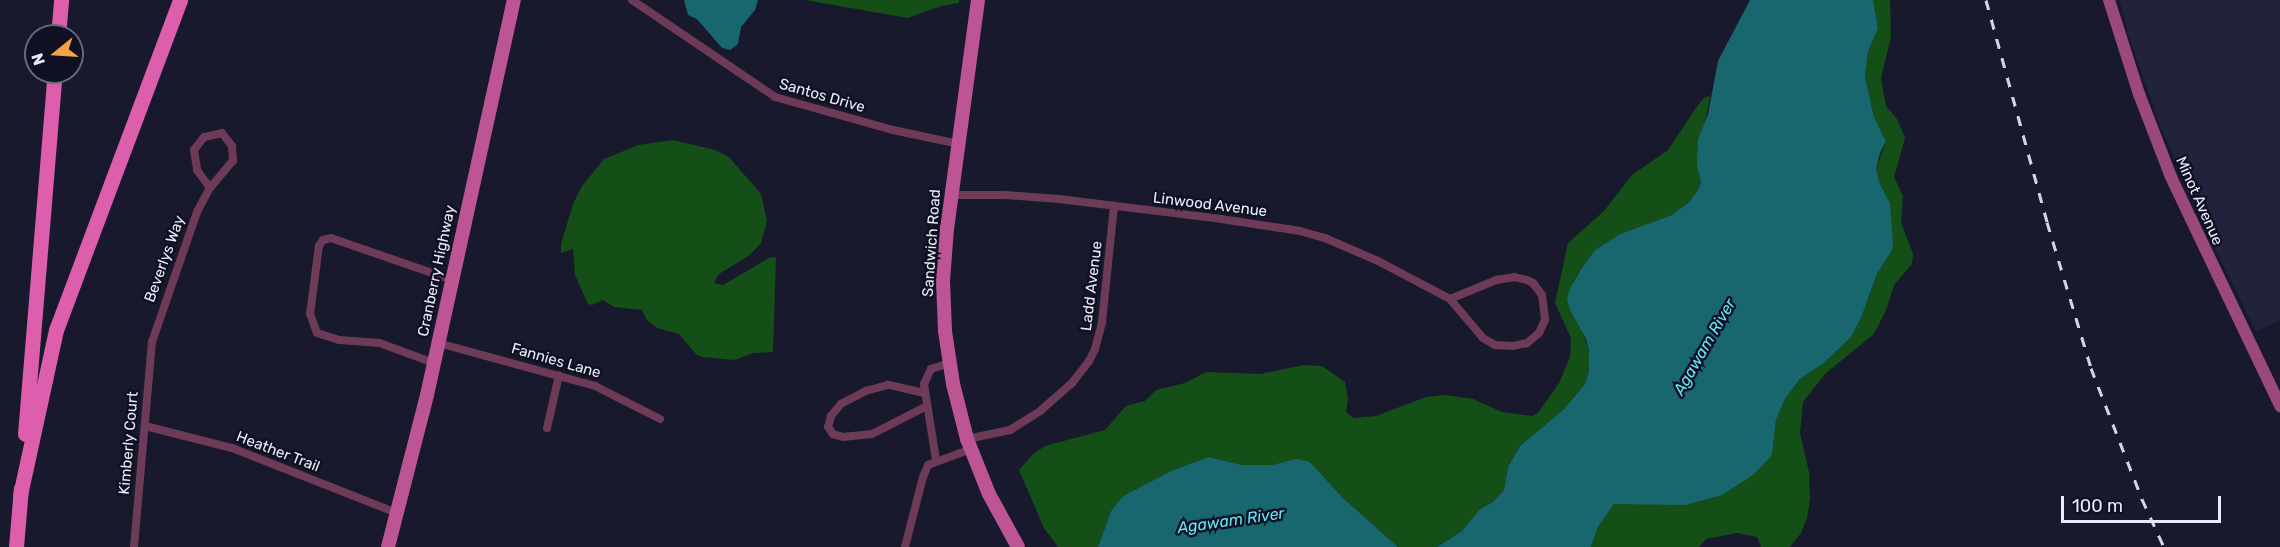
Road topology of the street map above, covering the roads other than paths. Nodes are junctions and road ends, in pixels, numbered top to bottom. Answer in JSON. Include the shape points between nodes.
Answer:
{"nodes":[{"id":1,"x":61,"y":0,"type":"edge"},
{"id":2,"x":180,"y":0,"type":"edge"},
{"id":3,"x":513,"y":0,"type":"edge"},
{"id":4,"x":632,"y":0,"type":"edge"},
{"id":5,"x":978,"y":0,"type":"edge"},
{"id":6,"x":2109,"y":0,"type":"edge"},
{"id":7,"x":59,"y":24,"type":"edge"},
{"id":8,"x":54,"y":84,"type":"edge"},
{"id":9,"x":959,"y":144,"type":"junction"},
{"id":10,"x":210,"y":188,"type":"junction"},
{"id":11,"x":951,"y":195,"type":"junction"},
{"id":12,"x":1114,"y":206,"type":"junction"},
{"id":13,"x":452,"y":280,"type":"junction"},
{"id":14,"x":1450,"y":299,"type":"junction"},
{"id":15,"x":152,"y":342,"type":"joint"},
{"id":16,"x":438,"y":343,"type":"junction"},
{"id":17,"x":434,"y":363,"type":"junction"},
{"id":18,"x":949,"y":363,"type":"junction"},
{"id":19,"x":559,"y":375,"type":"junction"},
{"id":20,"x":924,"y":393,"type":"junction"},
{"id":21,"x":2280,"y":406,"type":"edge"},
{"id":22,"x":925,"y":407,"type":"junction"},
{"id":23,"x":660,"y":419,"type":"dead end"},
{"id":24,"x":145,"y":426,"type":"junction"},
{"id":25,"x":548,"y":428,"type":"dead end"},
{"id":26,"x":969,"y":444,"type":"junction"},
{"id":27,"x":936,"y":460,"type":"junction"},
{"id":28,"x":20,"y":495,"type":"junction"},
{"id":29,"x":397,"y":513,"type":"junction"},
{"id":30,"x":16,"y":547,"type":"edge"},
{"id":31,"x":134,"y":547,"type":"edge"},
{"id":32,"x":388,"y":547,"type":"edge"},
{"id":33,"x":905,"y":547,"type":"edge"},
{"id":34,"x":1018,"y":547,"type":"edge"}],
"edges":[{"from":1,"to":7,"type":"highway"},
{"from":2,"to":28,"type":"highway","via":[[56,330]]},
{"from":3,"to":13,"type":"main road","name":"Cranberry Highway"},
{"from":4,"to":9,"type":"street","name":"Santos Drive","via":[[775,97]]},
{"from":5,"to":9,"type":"main road","name":"Sandwich Road"},
{"from":6,"to":21,"type":"main road","name":"Minot Avenue","via":[[2171,177]]},
{"from":8,"to":28,"type":"highway"},
{"from":9,"to":11,"type":"main road","name":"Sandwich Road"},
{"from":10,"to":10,"type":"street","name":"Beverlys Way","via":[[234,157],[222,133],[204,137],[194,150],[197,171]]},
{"from":10,"to":15,"type":"street","name":"Beverlys Way","via":[[181,252]]},
{"from":11,"to":12,"type":"street","name":"Linwood Avenue","via":[[1006,195]]},
{"from":11,"to":18,"type":"main road","name":"Sandwich Road","via":[[943,281]]},
{"from":12,"to":14,"type":"street","name":"Linwood Avenue","via":[[1312,234],[1406,274]]},
{"from":12,"to":26,"type":"street","name":"Ladd Avenue","via":[[1102,322],[1089,361],[1072,383],[1040,411],[1010,430]]},
{"from":13,"to":16,"type":"main road","name":"Cranberry Highway"},
{"from":13,"to":17,"type":"street","via":[[331,238],[319,246],[310,314],[317,333],[329,338],[380,343]]},
{"from":14,"to":14,"type":"street","name":"Linwood Avenue","via":[[1483,338],[1495,345],[1527,343],[1539,333],[1545,320],[1538,288],[1521,278],[1496,280]]},
{"from":15,"to":24,"type":"street","name":"Kimberly Court"},
{"from":16,"to":17,"type":"main road","name":"Cranberry Highway"},
{"from":16,"to":19,"type":"street","name":"Fannies Lane"},
{"from":17,"to":29,"type":"main road","name":"Cranberry Highway"},
{"from":18,"to":20,"type":"street","via":[[936,365],[927,373]]},
{"from":18,"to":26,"type":"main road","name":"Sandwich Road"},
{"from":19,"to":23,"type":"street","name":"Fannies Lane","via":[[609,392]]},
{"from":19,"to":25,"type":"street"},
{"from":20,"to":22,"type":"street"},
{"from":20,"to":22,"type":"street","via":[[888,385],[866,391],[841,404],[828,427],[833,434],[843,436],[872,434]]},
{"from":22,"to":27,"type":"street"},
{"from":24,"to":29,"type":"street","name":"Heather Trail","via":[[232,448]]},
{"from":24,"to":31,"type":"street","name":"Kimberly Court"},
{"from":26,"to":27,"type":"street","name":"Ladd Avenue"},
{"from":26,"to":34,"type":"main road","name":"Sandwich Road","via":[[989,494]]},
{"from":27,"to":33,"type":"street","via":[[928,465],[923,477]]},
{"from":28,"to":30,"type":"highway"},
{"from":29,"to":32,"type":"main road","name":"Cranberry Highway"}]}
